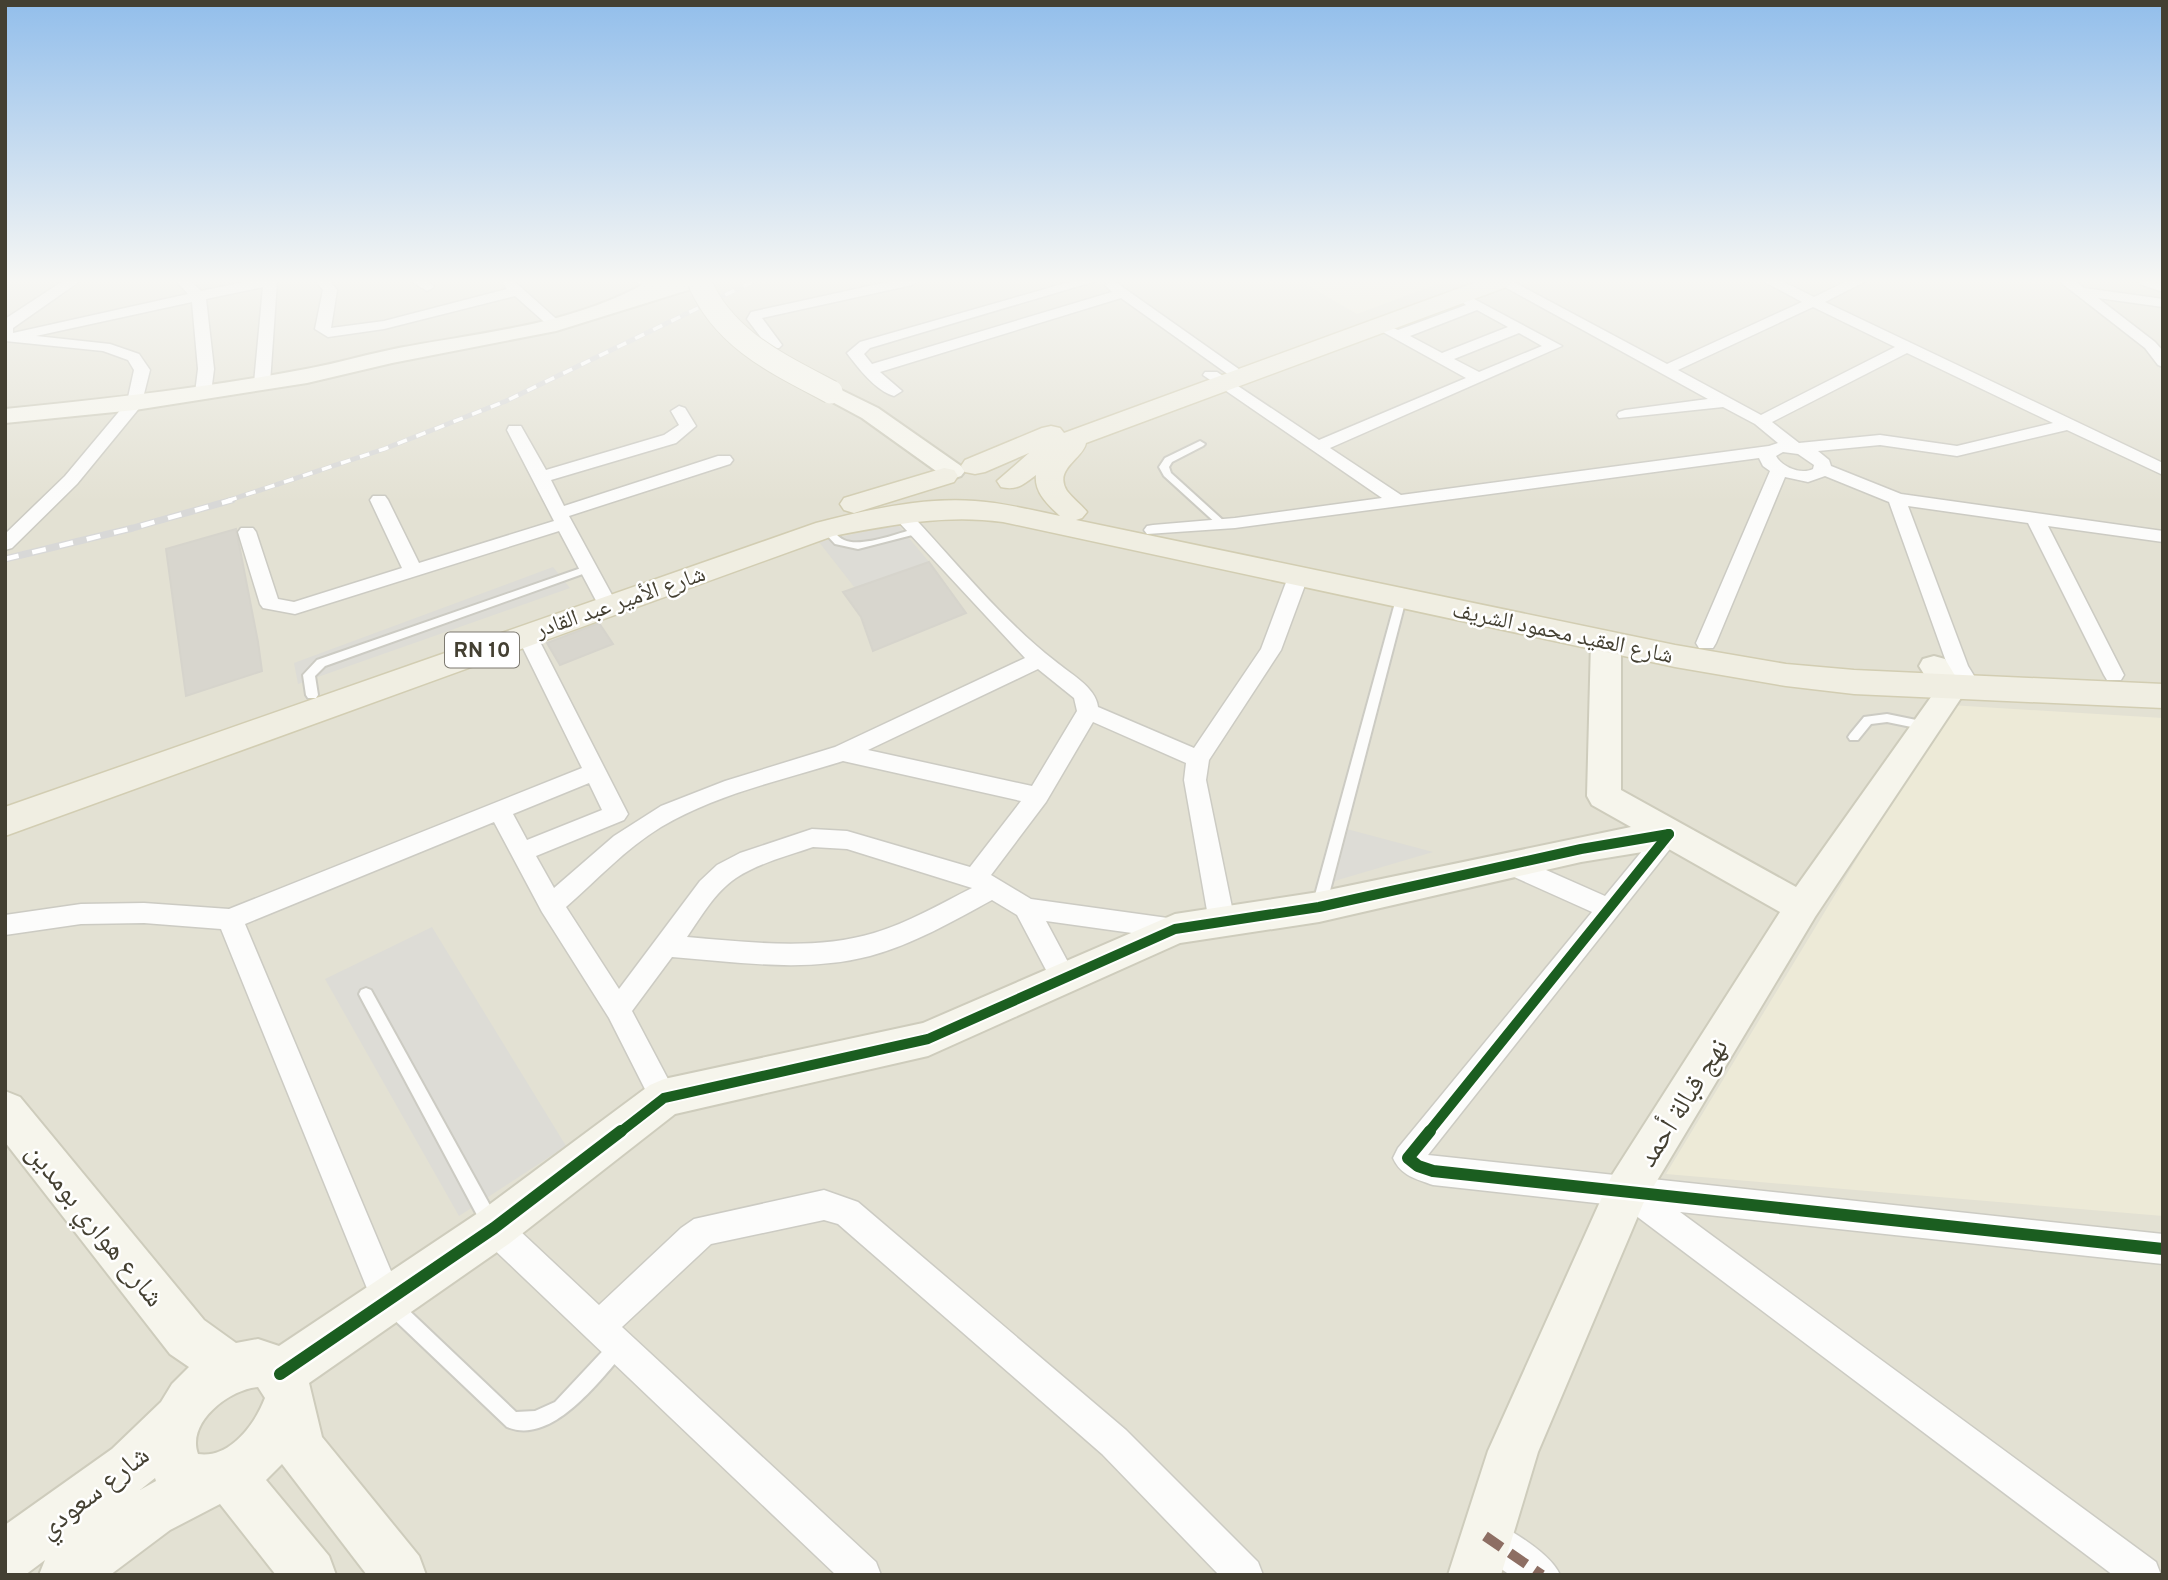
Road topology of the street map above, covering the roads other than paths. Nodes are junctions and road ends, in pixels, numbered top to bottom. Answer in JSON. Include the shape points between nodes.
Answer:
{"nodes":[{"id":1,"x":127,"y":355,"type":"edge"},
{"id":2,"x":205,"y":355,"type":"edge"},
{"id":3,"x":264,"y":355,"type":"edge"},
{"id":4,"x":405,"y":355,"type":"edge"},
{"id":5,"x":765,"y":355,"type":"edge"},
{"id":6,"x":856,"y":355,"type":"edge"},
{"id":7,"x":919,"y":355,"type":"edge"},
{"id":8,"x":1200,"y":355,"type":"edge"},
{"id":9,"x":1290,"y":355,"type":"edge"},
{"id":10,"x":1303,"y":355,"type":"edge"},
{"id":11,"x":1433,"y":355,"type":"edge"},
{"id":12,"x":1452,"y":355,"type":"edge"},
{"id":13,"x":1534,"y":355,"type":"edge"},
{"id":14,"x":1639,"y":355,"type":"edge"},
{"id":15,"x":1700,"y":355,"type":"edge"},
{"id":16,"x":1892,"y":355,"type":"edge"},
{"id":17,"x":1919,"y":355,"type":"edge"},
{"id":18,"x":1441,"y":359,"type":"junction"},
{"id":19,"x":869,"y":370,"type":"junction"},
{"id":20,"x":1667,"y":370,"type":"junction"},
{"id":21,"x":1227,"y":376,"type":"junction"},
{"id":22,"x":1478,"y":379,"type":"junction"},
{"id":23,"x":262,"y":383,"type":"junction"},
{"id":24,"x":894,"y":391,"type":"dead end"},
{"id":25,"x":203,"y":393,"type":"junction"},
{"id":26,"x":5,"y":398,"type":"edge"},
{"id":27,"x":1723,"y":402,"type":"junction"},
{"id":28,"x":135,"y":403,"type":"junction"},
{"id":29,"x":50,"y":410,"type":"junction"},
{"id":30,"x":679,"y":411,"type":"dead end"},
{"id":31,"x":1625,"y":415,"type":"dead end"},
{"id":32,"x":5,"y":416,"type":"edge"},
{"id":33,"x":1761,"y":421,"type":"junction"},
{"id":34,"x":2067,"y":425,"type":"junction"},
{"id":35,"x":514,"y":430,"type":"dead end"},
{"id":36,"x":1087,"y":433,"type":"junction"},
{"id":37,"x":1200,"y":444,"type":"dead end"},
{"id":38,"x":1318,"y":447,"type":"junction"},
{"id":39,"x":1795,"y":448,"type":"junction"},
{"id":40,"x":1770,"y":451,"type":"junction"},
{"id":41,"x":724,"y":460,"type":"dead end"},
{"id":42,"x":1823,"y":469,"type":"junction"},
{"id":43,"x":1779,"y":470,"type":"junction"},
{"id":44,"x":2163,"y":470,"type":"edge"},
{"id":45,"x":957,"y":471,"type":"junction"},
{"id":46,"x":542,"y":477,"type":"junction"},
{"id":47,"x":1011,"y":487,"type":"junction"},
{"id":48,"x":1897,"y":499,"type":"junction"},
{"id":49,"x":379,"y":500,"type":"dead end"},
{"id":50,"x":1398,"y":501,"type":"junction"},
{"id":51,"x":968,"y":509,"type":"junction"},
{"id":52,"x":1072,"y":512,"type":"junction"},
{"id":53,"x":561,"y":519,"type":"junction"},
{"id":54,"x":2036,"y":521,"type":"junction"},
{"id":55,"x":909,"y":523,"type":"junction"},
{"id":56,"x":1222,"y":524,"type":"junction"},
{"id":57,"x":1153,"y":530,"type":"junction"},
{"id":58,"x":247,"y":532,"type":"dead end"},
{"id":59,"x":2163,"y":537,"type":"edge"},
{"id":60,"x":5,"y":544,"type":"edge"},
{"id":61,"x":413,"y":571,"type":"junction"},
{"id":62,"x":1298,"y":577,"type":"junction"},
{"id":63,"x":598,"y":589,"type":"junction"},
{"id":64,"x":1401,"y":599,"type":"junction"},
{"id":65,"x":526,"y":634,"type":"junction"},
{"id":66,"x":1606,"y":642,"type":"junction"},
{"id":67,"x":1706,"y":643,"type":"junction"},
{"id":68,"x":1039,"y":660,"type":"junction"},
{"id":69,"x":2114,"y":675,"type":"junction"},
{"id":70,"x":1952,"y":677,"type":"junction"},
{"id":71,"x":2163,"y":677,"type":"edge"},
{"id":72,"x":2163,"y":696,"type":"edge"},
{"id":73,"x":1088,"y":711,"type":"junction"},
{"id":74,"x":1927,"y":726,"type":"junction"},
{"id":75,"x":1854,"y":737,"type":"dead end"},
{"id":76,"x":843,"y":753,"type":"junction"},
{"id":77,"x":1198,"y":759,"type":"junction"},
{"id":78,"x":595,"y":772,"type":"junction"},
{"id":79,"x":1038,"y":796,"type":"junction"},
{"id":80,"x":1604,"y":796,"type":"junction"},
{"id":81,"x":5,"y":805,"type":"edge"},
{"id":82,"x":499,"y":810,"type":"junction"},
{"id":83,"x":616,"y":814,"type":"junction"},
{"id":84,"x":5,"y":822,"type":"edge"},
{"id":85,"x":1669,"y":834,"type":"junction"},
{"id":86,"x":630,"y":838,"type":"junction"},
{"id":87,"x":1581,"y":849,"type":"junction"},
{"id":88,"x":521,"y":852,"type":"junction"},
{"id":89,"x":1511,"y":865,"type":"junction"},
{"id":90,"x":984,"y":884,"type":"junction"},
{"id":91,"x":551,"y":905,"type":"junction"},
{"id":92,"x":1026,"y":908,"type":"junction"},
{"id":93,"x":1319,"y":908,"type":"junction"},
{"id":94,"x":1608,"y":908,"type":"junction"},
{"id":95,"x":1802,"y":908,"type":"junction"},
{"id":96,"x":230,"y":919,"type":"junction"},
{"id":97,"x":1222,"y":922,"type":"junction"},
{"id":98,"x":5,"y":925,"type":"edge"},
{"id":99,"x":1175,"y":929,"type":"junction"},
{"id":100,"x":664,"y":946,"type":"junction"},
{"id":101,"x":1064,"y":979,"type":"junction"},
{"id":102,"x":366,"y":994,"type":"dead end"},
{"id":103,"x":618,"y":1010,"type":"junction"},
{"id":104,"x":664,"y":1098,"type":"junction"},
{"id":105,"x":5,"y":1110,"type":"edge"},
{"id":106,"x":1628,"y":1190,"type":"junction"},
{"id":107,"x":494,"y":1228,"type":"junction"},
{"id":108,"x":2163,"y":1249,"type":"edge"},
{"id":109,"x":388,"y":1303,"type":"junction"},
{"id":110,"x":609,"y":1336,"type":"junction"},
{"id":111,"x":187,"y":1337,"type":"junction"},
{"id":112,"x":232,"y":1368,"type":"junction"},
{"id":113,"x":284,"y":1387,"type":"junction"},
{"id":114,"x":183,"y":1410,"type":"junction"},
{"id":115,"x":219,"y":1477,"type":"junction"},
{"id":116,"x":1479,"y":1555,"type":"edge"},
{"id":117,"x":5,"y":1557,"type":"edge"},
{"id":118,"x":65,"y":1575,"type":"edge"},
{"id":119,"x":310,"y":1575,"type":"edge"},
{"id":120,"x":400,"y":1575,"type":"edge"},
{"id":121,"x":863,"y":1575,"type":"edge"},
{"id":122,"x":1245,"y":1575,"type":"edge"},
{"id":123,"x":1542,"y":1575,"type":"edge"},
{"id":124,"x":2143,"y":1575,"type":"edge"}],
"edges":[{"from":1,"to":28,"type":"street","via":[[142,370]]},
{"from":2,"to":25,"type":"street"},
{"from":3,"to":23,"type":"street"},
{"from":4,"to":23,"type":"street"},
{"from":5,"to":45,"type":"street","bridge":true,"via":[[870,413]]},
{"from":6,"to":19,"type":"street"},
{"from":7,"to":19,"type":"street"},
{"from":8,"to":21,"type":"street"},
{"from":9,"to":21,"type":"main road","name":"شارع الأمير عبد القادر","number":"RN 10"},
{"from":10,"to":21,"type":"main road","name":"شارع الأمير عبد القادر","number":"RN 10"},
{"from":11,"to":18,"type":"street"},
{"from":12,"to":18,"type":"street"},
{"from":13,"to":22,"type":"street"},
{"from":14,"to":20,"type":"street"},
{"from":15,"to":20,"type":"street"},
{"from":16,"to":33,"type":"street"},
{"from":17,"to":34,"type":"street"},
{"from":18,"to":22,"type":"street"},
{"from":19,"to":24,"type":"street"},
{"from":20,"to":27,"type":"street"},
{"from":21,"to":36,"type":"main road","name":"شارع الأمير عبد القادر","number":"RN 10"},
{"from":21,"to":38,"type":"street"},
{"from":21,"to":45,"type":"main road","name":"شارع الأمير عبد القادر","number":"RN 10","via":[[1045,436]]},
{"from":22,"to":38,"type":"street"},
{"from":23,"to":25,"type":"street"},
{"from":25,"to":28,"type":"street"},
{"from":26,"to":29,"type":"street"},
{"from":27,"to":31,"type":"street"},
{"from":27,"to":33,"type":"street"},
{"from":28,"to":29,"type":"street"},
{"from":28,"to":60,"type":"street","via":[[71,480]]},
{"from":29,"to":32,"type":"street"},
{"from":30,"to":46,"type":"street","via":[[688,426],[670,439]]},
{"from":33,"to":39,"type":"street"},
{"from":34,"to":39,"type":"street","via":[[1957,451],[1880,440]]},
{"from":34,"to":44,"type":"street"},
{"from":35,"to":46,"type":"street"},
{"from":36,"to":47,"type":"main road","name":"شارع الأمير عبد القادر","number":"RN 10","via":[[1050,450]]},
{"from":36,"to":52,"type":"main road","via":[[1054,464],[1048,477],[1051,491]]},
{"from":37,"to":56,"type":"lane","via":[[1168,460],[1164,467]]},
{"from":38,"to":50,"type":"street"},
{"from":39,"to":40,"type":"street"},
{"from":39,"to":42,"type":"street","via":[[1812,454]]},
{"from":40,"to":43,"type":"street","via":[[1769,462]]},
{"from":40,"to":50,"type":"street"},
{"from":41,"to":53,"type":"street"},
{"from":42,"to":43,"type":"street","via":[[1807,477]]},
{"from":42,"to":48,"type":"street"},
{"from":43,"to":67,"type":"street"},
{"from":45,"to":47,"type":"main road","name":"شارع العقيد محمود الشريف","via":[[998,470]]},
{"from":45,"to":51,"type":"main road","via":[[938,482],[938,496],[953,507]]},
{"from":45,"to":63,"type":"main road","name":"شارع الأمير عبد القادر","number":"RN 10"},
{"from":46,"to":53,"type":"street"},
{"from":47,"to":51,"type":"main road","name":"شارع الأمير عبد القادر","via":[[1002,502]]},
{"from":47,"to":52,"type":"main road","name":"شارع العقيد محمود الشريف","via":[[1023,500]]},
{"from":48,"to":54,"type":"street"},
{"from":48,"to":70,"type":"street"},
{"from":49,"to":61,"type":"street"},
{"from":50,"to":56,"type":"street"},
{"from":51,"to":55,"type":"main road","name":"شارع الأمير عبد القادر","number":"RN 10"},
{"from":51,"to":62,"type":"main road","name":"شارع العقيد محمود الشريف"},
{"from":52,"to":57,"type":"main road","name":"شارع العقيد محمود الشريف"},
{"from":53,"to":61,"type":"street"},
{"from":53,"to":63,"type":"street"},
{"from":54,"to":59,"type":"street"},
{"from":54,"to":69,"type":"street"},
{"from":55,"to":63,"type":"main road","name":"شارع الأمير عبد القادر","number":"RN 10","via":[[826,529]]},
{"from":55,"to":68,"type":"street"},
{"from":56,"to":57,"type":"street"},
{"from":57,"to":67,"type":"main road","name":"شارع العقيد محمود الشريف"},
{"from":58,"to":61,"type":"street","via":[[270,604],[282,608],[295,608]]},
{"from":62,"to":64,"type":"main road","name":"شارع العقيد محمود الشريف"},
{"from":62,"to":77,"type":"street","via":[[1271,650]]},
{"from":63,"to":65,"type":"main road","name":"شارع الأمير عبد القادر","number":"RN 10"},
{"from":63,"to":81,"type":"main road","name":"شارع الأمير عبد القادر","number":"RN 10"},
{"from":64,"to":66,"type":"main road","name":"شارع العقيد محمود الشريف"},
{"from":64,"to":93,"type":"lane"},
{"from":65,"to":78,"type":"street"},
{"from":65,"to":84,"type":"main road","name":"شارع الأمير عبد القادر","number":"RN 10"},
{"from":66,"to":70,"type":"main road","name":"شارع العقيد محمود الشريف","via":[[1786,675]]},
{"from":66,"to":80,"type":"street"},
{"from":67,"to":70,"type":"main road","name":"شارع العقيد محمود الشريف"},
{"from":68,"to":73,"type":"street","via":[[1081,693]]},
{"from":68,"to":76,"type":"street"},
{"from":69,"to":70,"type":"main road","name":"شارع العقيد محمود الشريف"},
{"from":69,"to":71,"type":"main road","name":"شارع العقيد محمود الشريف"},
{"from":70,"to":72,"type":"main road","name":"شارع العقيد محمود الشريف"},
{"from":70,"to":74,"type":"street","name":"نهج قبالة أحمد","via":[[1946,698]]},
{"from":73,"to":77,"type":"street"},
{"from":73,"to":79,"type":"street"},
{"from":74,"to":75,"type":"lane","via":[[1887,718],[1868,720]]},
{"from":74,"to":95,"type":"street","name":"نهج قبالة أحمد"},
{"from":76,"to":79,"type":"street"},
{"from":76,"to":86,"type":"street","via":[[716,793],[667,813]]},
{"from":77,"to":97,"type":"street","via":[[1195,780]]},
{"from":78,"to":82,"type":"street"},
{"from":78,"to":83,"type":"street"},
{"from":79,"to":90,"type":"street"},
{"from":80,"to":85,"type":"street"},
{"from":80,"to":87,"type":"street","via":[[1596,826]]},
{"from":82,"to":88,"type":"street"},
{"from":82,"to":96,"type":"street"},
{"from":83,"to":86,"type":"street"},
{"from":83,"to":88,"type":"street"},
{"from":85,"to":87,"type":"street"},
{"from":85,"to":94,"type":"street"},
{"from":85,"to":95,"type":"street"},
{"from":86,"to":91,"type":"street"},
{"from":87,"to":89,"type":"street"},
{"from":88,"to":91,"type":"street"},
{"from":89,"to":93,"type":"street"},
{"from":89,"to":94,"type":"street"},
{"from":90,"to":92,"type":"street"},
{"from":90,"to":100,"type":"street","via":[[902,934],[855,949],[807,955]]},
{"from":90,"to":100,"type":"street","via":[[847,840],[812,838],[726,872]]},
{"from":91,"to":103,"type":"street"},
{"from":92,"to":99,"type":"street"},
{"from":92,"to":101,"type":"street"},
{"from":93,"to":97,"type":"street"},
{"from":94,"to":106,"type":"street","via":[[1408,1158],[1433,1171]]},
{"from":95,"to":106,"type":"street","name":"نهج قبالة أحمد"},
{"from":96,"to":98,"type":"street","via":[[94,914]]},
{"from":96,"to":109,"type":"street"},
{"from":97,"to":99,"type":"street"},
{"from":99,"to":101,"type":"street"},
{"from":100,"to":103,"type":"street"},
{"from":101,"to":104,"type":"street","via":[[928,1039]]},
{"from":102,"to":107,"type":"lane"},
{"from":103,"to":104,"type":"street"},
{"from":104,"to":107,"type":"street"},
{"from":105,"to":111,"type":"street","name":"شارع هواري بومدين"},
{"from":106,"to":108,"type":"street"},
{"from":106,"to":116,"type":"street","name":"نهج قبالة أحمد","via":[[1513,1451]]},
{"from":106,"to":124,"type":"street"},
{"from":107,"to":109,"type":"street"},
{"from":107,"to":110,"type":"street"},
{"from":109,"to":110,"type":"lane","via":[[513,1421],[536,1420],[561,1408]]},
{"from":109,"to":113,"type":"street"},
{"from":110,"to":121,"type":"street"},
{"from":110,"to":122,"type":"street","via":[[692,1239],[705,1230],[824,1205],[837,1208],[1114,1442]]},
{"from":111,"to":112,"type":"street","name":"شارع هواري بومدين"},
{"from":111,"to":114,"type":"street"},
{"from":112,"to":113,"type":"street","via":[[268,1366]]},
{"from":112,"to":114,"type":"street","via":[[206,1384]]},
{"from":113,"to":115,"type":"street","via":[[283,1420],[271,1440],[255,1458]]},
{"from":113,"to":120,"type":"street","via":[[302,1450]]},
{"from":114,"to":115,"type":"street","via":[[171,1440],[171,1458],[190,1478]]},
{"from":114,"to":117,"type":"street","name":"شارع سعودي","via":[[131,1467]]},
{"from":115,"to":118,"type":"street","name":"شارع سعودي","via":[[152,1512]]},
{"from":115,"to":119,"type":"street"},
{"from":116,"to":123,"type":"street"}]}
